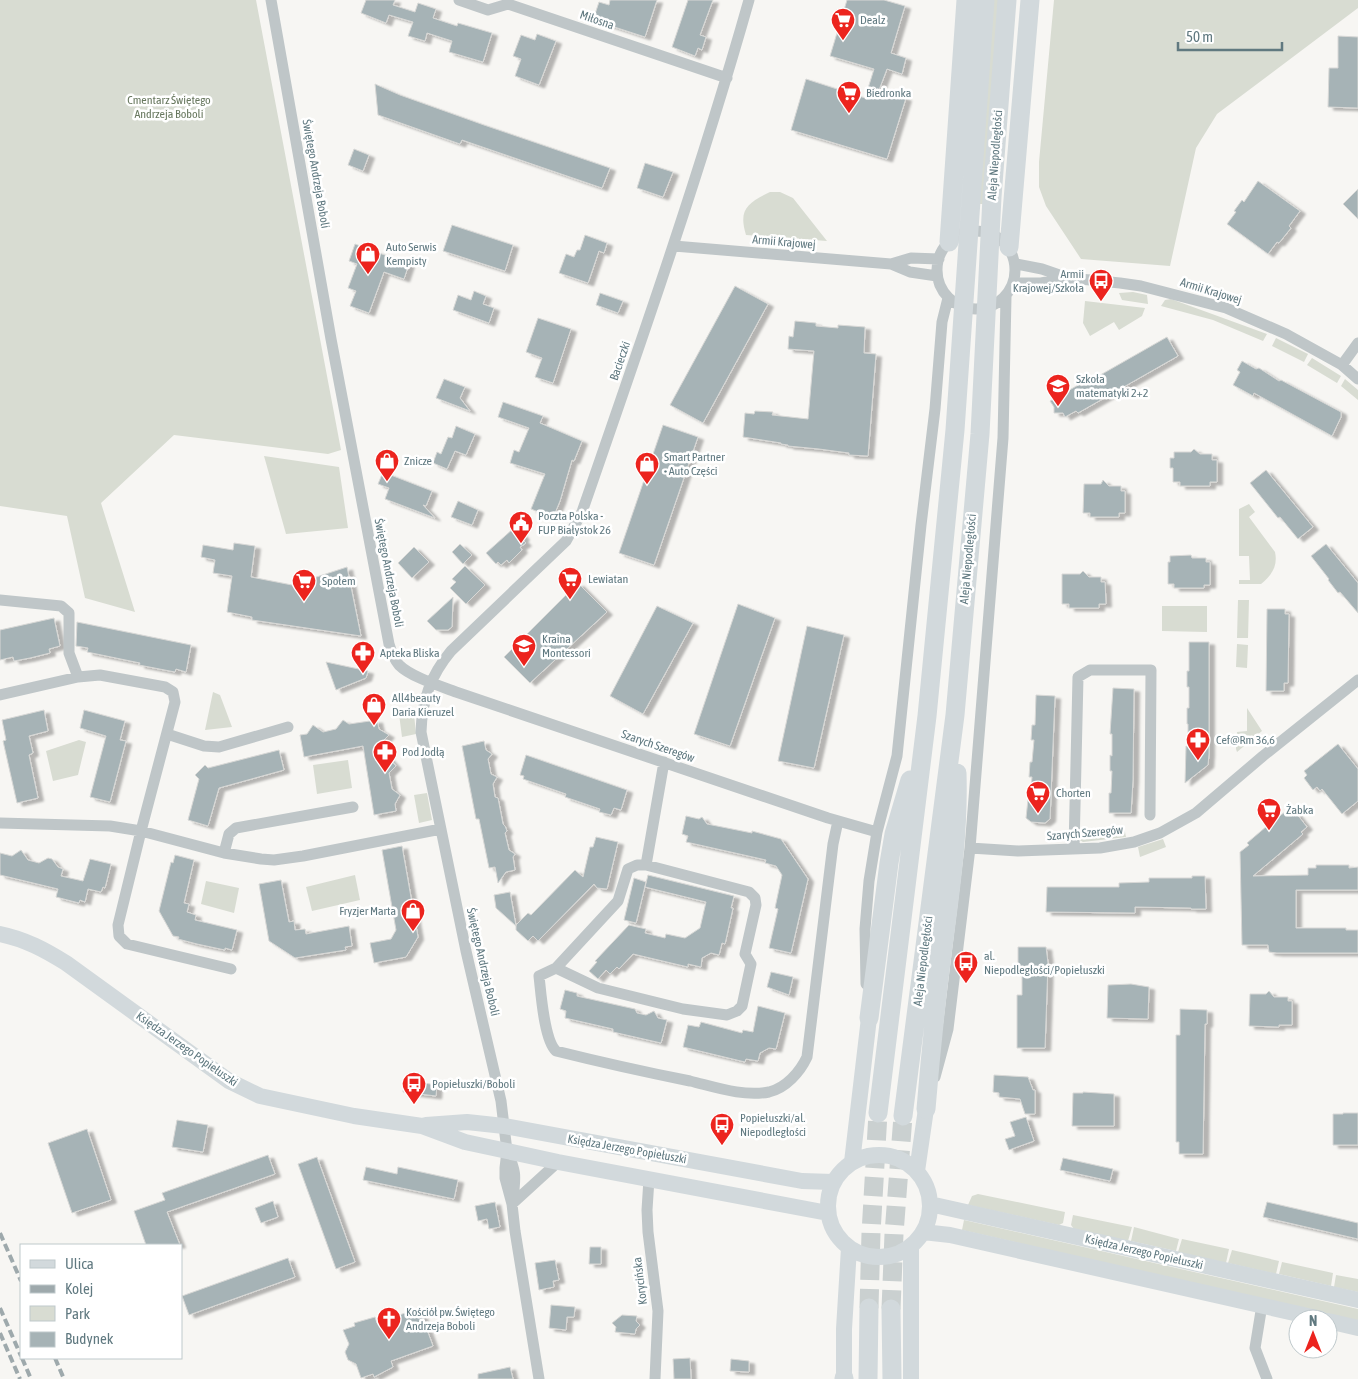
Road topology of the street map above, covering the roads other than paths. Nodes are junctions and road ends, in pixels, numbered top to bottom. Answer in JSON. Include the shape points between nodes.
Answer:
{"nodes":[{"id":1,"x":271,"y":0,"type":"edge"},
{"id":2,"x":459,"y":0,"type":"edge"},
{"id":3,"x":749,"y":0,"type":"edge"},
{"id":4,"x":966,"y":0,"type":"edge"},
{"id":5,"x":985,"y":0,"type":"edge"},
{"id":6,"x":1007,"y":0,"type":"edge"},
{"id":7,"x":1030,"y":0,"type":"edge"},
{"id":8,"x":726,"y":78,"type":"junction"},
{"id":9,"x":951,"y":240,"type":"junction"},
{"id":10,"x":674,"y":246,"type":"junction"},
{"id":11,"x":1009,"y":251,"type":"junction"},
{"id":12,"x":938,"y":258,"type":"junction"},
{"id":13,"x":891,"y":264,"type":"junction"},
{"id":14,"x":937,"y":276,"type":"junction"},
{"id":15,"x":1070,"y":278,"type":"junction"},
{"id":16,"x":1014,"y":283,"type":"junction"},
{"id":17,"x":950,"y":299,"type":"junction"},
{"id":18,"x":1002,"y":300,"type":"junction"},
{"id":19,"x":1358,"y":343,"type":"edge"},
{"id":20,"x":1342,"y":365,"type":"junction"},
{"id":21,"x":1358,"y":379,"type":"edge"},
{"id":22,"x":0,"y":600,"type":"edge"},
{"id":23,"x":78,"y":677,"type":"junction"},
{"id":24,"x":1358,"y":680,"type":"edge"},
{"id":25,"x":432,"y":682,"type":"junction"},
{"id":26,"x":0,"y":695,"type":"edge"},
{"id":27,"x":955,"y":715,"type":"junction"},
{"id":28,"x":928,"y":716,"type":"junction"},
{"id":29,"x":288,"y":727,"type":"dead end"},
{"id":30,"x":166,"y":734,"type":"junction"},
{"id":31,"x":664,"y":762,"type":"junction"},
{"id":32,"x":353,"y":807,"type":"dead end"},
{"id":33,"x":1150,"y":815,"type":"dead end"},
{"id":34,"x":838,"y":821,"type":"junction"},
{"id":35,"x":0,"y":823,"type":"edge"},
{"id":36,"x":440,"y":829,"type":"junction"},
{"id":37,"x":141,"y":831,"type":"junction"},
{"id":38,"x":877,"y":832,"type":"junction"},
{"id":39,"x":970,"y":848,"type":"junction"},
{"id":40,"x":1074,"y":849,"type":"junction"},
{"id":41,"x":224,"y":853,"type":"junction"},
{"id":42,"x":646,"y":865,"type":"junction"},
{"id":43,"x":0,"y":934,"type":"edge"},
{"id":44,"x":556,"y":968,"type":"junction"},
{"id":45,"x":231,"y":969,"type":"dead end"},
{"id":46,"x":869,"y":1018,"type":"junction"},
{"id":47,"x":926,"y":1109,"type":"junction"},
{"id":48,"x":878,"y":1113,"type":"tunnel mouth"},
{"id":49,"x":903,"y":1116,"type":"tunnel mouth"},
{"id":50,"x":422,"y":1126,"type":"junction"},
{"id":51,"x":504,"y":1126,"type":"junction"},
{"id":52,"x":507,"y":1151,"type":"junction"},
{"id":53,"x":558,"y":1162,"type":"junction"},
{"id":54,"x":852,"y":1162,"type":"junction"},
{"id":55,"x":917,"y":1171,"type":"junction"},
{"id":56,"x":649,"y":1179,"type":"junction"},
{"id":57,"x":833,"y":1182,"type":"junction"},
{"id":58,"x":512,"y":1204,"type":"junction"},
{"id":59,"x":930,"y":1204,"type":"junction"},
{"id":60,"x":828,"y":1213,"type":"junction"},
{"id":61,"x":923,"y":1232,"type":"junction"},
{"id":62,"x":911,"y":1246,"type":"junction"},
{"id":63,"x":849,"y":1248,"type":"junction"},
{"id":64,"x":1358,"y":1300,"type":"edge"},
{"id":65,"x":1262,"y":1306,"type":"junction"},
{"id":66,"x":869,"y":1308,"type":"tunnel mouth"},
{"id":67,"x":891,"y":1309,"type":"tunnel mouth"},
{"id":68,"x":1288,"y":1312,"type":"edge"},
{"id":69,"x":1338,"y":1323,"type":"edge"},
{"id":70,"x":1358,"y":1328,"type":"edge"},
{"id":71,"x":539,"y":1379,"type":"edge"},
{"id":72,"x":655,"y":1379,"type":"edge"},
{"id":73,"x":844,"y":1379,"type":"edge"},
{"id":74,"x":868,"y":1379,"type":"edge"},
{"id":75,"x":892,"y":1379,"type":"edge"},
{"id":76,"x":911,"y":1379,"type":"edge"},
{"id":77,"x":1267,"y":1379,"type":"edge"}],
"edges":[{"from":1,"to":25,"type":"street","name":"Świętego Andrzeja Boboli","via":[[389,644],[399,665]]},
{"from":2,"to":8,"type":"street","name":"Miłosna","via":[[488,10],[508,4]]},
{"from":3,"to":8,"type":"street","name":"Bacieczki"},
{"from":4,"to":9,"type":"main road"},
{"from":5,"to":28,"type":"main road","name":"Aleja Niepodległości","via":[[955,430]]},
{"from":6,"to":27,"type":"main road","name":"Aleja Niepodległości","via":[[992,197],[980,434]]},
{"from":7,"to":11,"type":"main road"},
{"from":8,"to":10,"type":"street","name":"Bacieczki"},
{"from":9,"to":11,"type":"street","via":[[966,232],[979,231],[992,234]]},
{"from":9,"to":12,"type":"street"},
{"from":10,"to":13,"type":"street","name":"Armii Krajowej"},
{"from":10,"to":25,"type":"street","name":"Bacieczki","via":[[574,528],[566,541],[451,651]]},
{"from":11,"to":15,"type":"street","name":"Armii Krajowej","via":[[1042,269]]},
{"from":11,"to":16,"type":"street"},
{"from":12,"to":13,"type":"street","name":"Armii Krajowej","via":[[910,258]]},
{"from":12,"to":14,"type":"street"},
{"from":13,"to":14,"type":"street","name":"Armii Krajowej","via":[[910,272]]},
{"from":14,"to":17,"type":"street"},
{"from":15,"to":16,"type":"street","name":"Armii Krajowej","via":[[1041,284]]},
{"from":15,"to":20,"type":"street","name":"Armii Krajowej","via":[[1141,286],[1226,308],[1286,334]]},
{"from":16,"to":18,"type":"street"},
{"from":17,"to":18,"type":"street","via":[[975,310]]},
{"from":17,"to":38,"type":"street","via":[[942,322],[936,409],[897,756]]},
{"from":18,"to":39,"type":"street","via":[[1004,438]]},
{"from":19,"to":20,"type":"street"},
{"from":20,"to":21,"type":"street","name":"Armii Krajowej"},
{"from":22,"to":23,"type":"street","via":[[61,606],[69,613],[69,653]]},
{"from":23,"to":26,"type":"street"},
{"from":23,"to":30,"type":"street","via":[[100,675],[165,687],[173,692],[175,702]]},
{"from":24,"to":40,"type":"street","name":"Szarych Szeregów","via":[[1196,813],[1134,842]]},
{"from":25,"to":31,"type":"street","name":"Szarych Szeregów"},
{"from":25,"to":36,"type":"street","name":"Świętego Andrzeja Boboli","via":[[422,710],[421,732]]},
{"from":27,"to":47,"type":"main road","via":[[957,793],[953,872]]},
{"from":27,"to":49,"type":"main road","name":"Aleja Niepodległości"},
{"from":28,"to":46,"type":"main road","via":[[894,834]]},
{"from":28,"to":48,"type":"main road","name":"Aleja Niepodległości"},
{"from":29,"to":30,"type":"street","via":[[218,747]]},
{"from":30,"to":37,"type":"street"},
{"from":31,"to":34,"type":"street","name":"Szarych Szeregów"},
{"from":31,"to":42,"type":"street"},
{"from":32,"to":41,"type":"street","via":[[236,828],[229,834]]},
{"from":33,"to":40,"type":"street","via":[[1151,670],[1090,670],[1078,677]]},
{"from":34,"to":38,"type":"street","name":"Szarych Szeregów"},
{"from":34,"to":44,"type":"street","via":[[807,1057],[794,1077],[770,1092],[743,1093],[556,1050],[549,1041],[539,976]]},
{"from":35,"to":37,"type":"street","via":[[110,826]]},
{"from":36,"to":41,"type":"street","via":[[274,860]]},
{"from":36,"to":51,"type":"street","name":"Świętego Andrzeja Boboli"},
{"from":37,"to":41,"type":"street"},
{"from":37,"to":45,"type":"street","via":[[118,925],[119,936],[127,944]]},
{"from":38,"to":46,"type":"street","via":[[865,929]]},
{"from":39,"to":40,"type":"street","name":"Szarych Szeregów","via":[[1018,851]]},
{"from":39,"to":47,"type":"street","via":[[948,1029]]},
{"from":42,"to":44,"type":"street","via":[[628,869],[618,901]]},
{"from":42,"to":44,"type":"street","via":[[749,892],[755,898],[745,954],[751,964],[742,1006],[728,1015],[682,1009],[598,988]]},
{"from":43,"to":50,"type":"main road","name":"Księdza Jerzego Popiełuszki","via":[[42,948],[229,1081],[260,1096],[354,1116]]},
{"from":46,"to":54,"type":"main road"},
{"from":47,"to":55,"type":"main road"},
{"from":50,"to":51,"type":"main road","name":"Księdza Jerzego Popiełuszki","via":[[468,1122]]},
{"from":50,"to":52,"type":"main road","name":"Księdza Jerzego Popiełuszki","via":[[465,1142]]},
{"from":51,"to":52,"type":"street","name":"Świętego Andrzeja Boboli"},
{"from":51,"to":57,"type":"main road","name":"Księdza Jerzego Popiełuszki","via":[[802,1181]]},
{"from":52,"to":53,"type":"main road","name":"Księdza Jerzego Popiełuszki"},
{"from":52,"to":58,"type":"street","via":[[516,1177]]},
{"from":53,"to":56,"type":"main road","name":"Księdza Jerzego Popiełuszki"},
{"from":53,"to":58,"type":"street"},
{"from":54,"to":55,"type":"main road","via":[[872,1155],[893,1156]]},
{"from":54,"to":57,"type":"main road"},
{"from":55,"to":59,"type":"main road","via":[[924,1181]]},
{"from":56,"to":60,"type":"main road","name":"Księdza Jerzego Popiełuszki"},
{"from":56,"to":72,"type":"street","name":"Korycińska","via":[[648,1232],[658,1312]]},
{"from":57,"to":60,"type":"main road"},
{"from":58,"to":71,"type":"street"},
{"from":59,"to":61,"type":"main road"},
{"from":59,"to":64,"type":"main road","name":"Księdza Jerzego Popiełuszki"},
{"from":60,"to":63,"type":"main road","via":[[831,1227]]},
{"from":61,"to":62,"type":"main road"},
{"from":61,"to":65,"type":"main road","via":[[950,1235]]},
{"from":62,"to":63,"type":"main road","via":[[887,1257],[860,1254]]},
{"from":62,"to":76,"type":"main road"},
{"from":63,"to":73,"type":"main road"},
{"from":65,"to":68,"type":"main road"},
{"from":65,"to":77,"type":"street","via":[[1255,1348]]},
{"from":66,"to":74,"type":"main road"},
{"from":67,"to":75,"type":"main road"},
{"from":69,"to":70,"type":"main road"}]}
